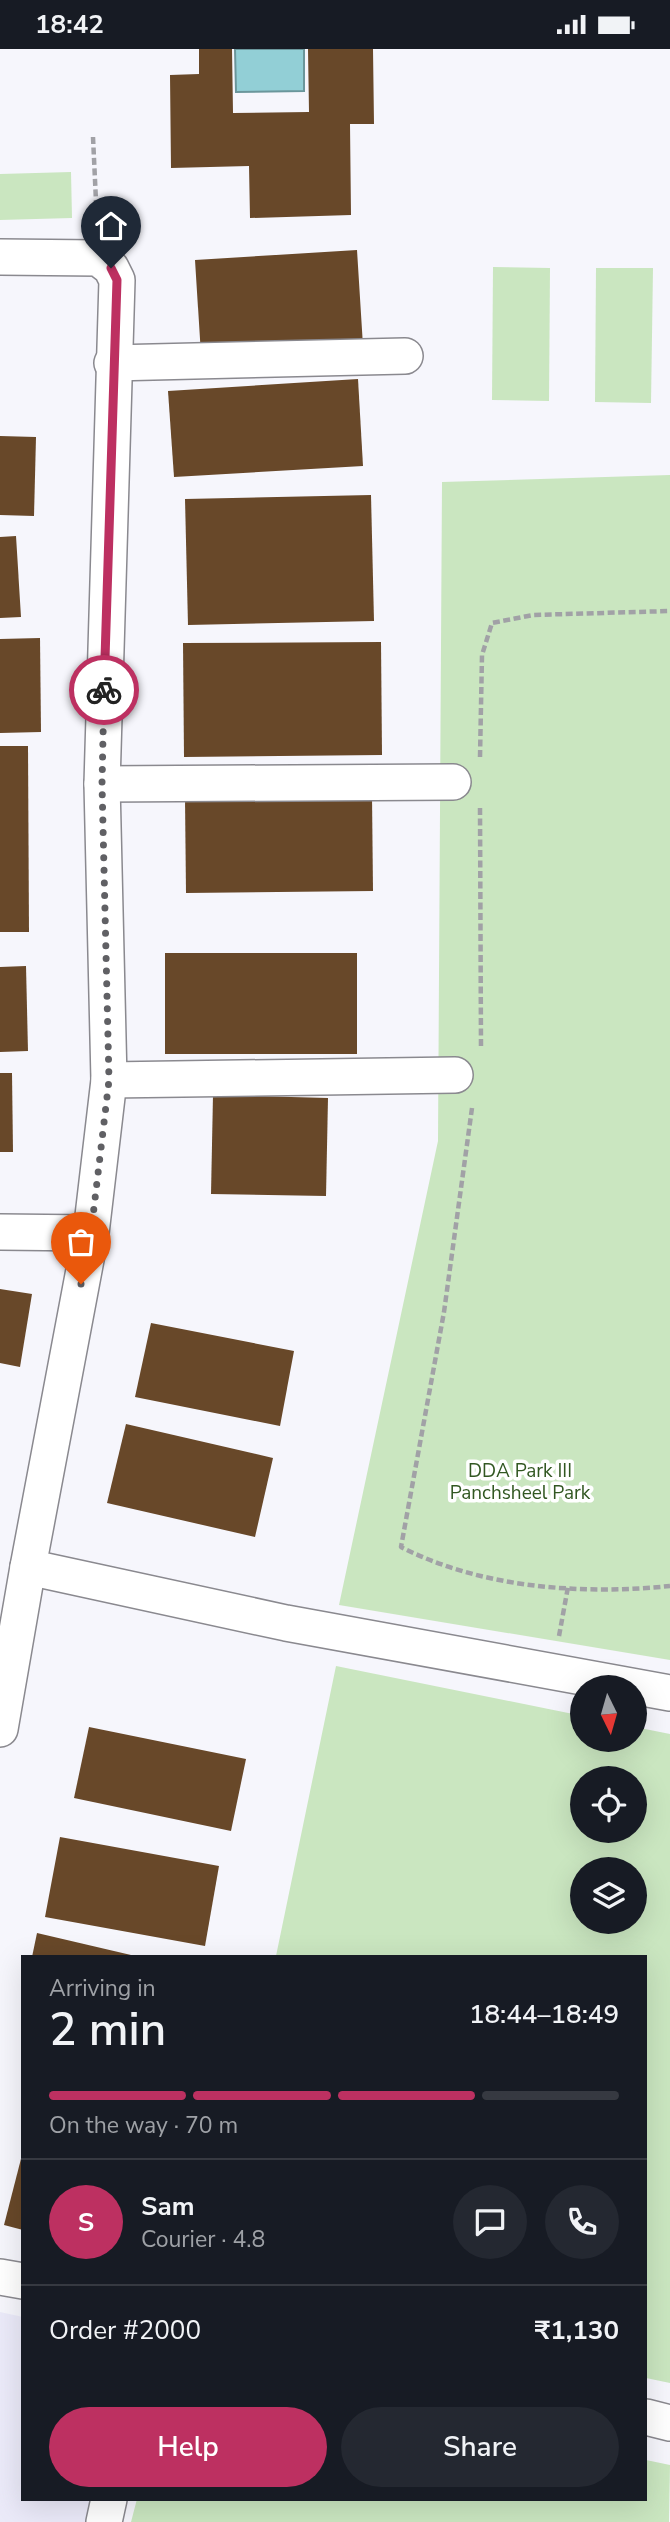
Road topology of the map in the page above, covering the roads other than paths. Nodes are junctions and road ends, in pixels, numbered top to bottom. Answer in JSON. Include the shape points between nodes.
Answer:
{"nodes":[{"id":1,"x":0,"y":257,"type":"edge"},
{"id":2,"x":405,"y":356,"type":"dead end"},
{"id":3,"x":112,"y":363,"type":"junction"},
{"id":4,"x":453,"y":782,"type":"dead end"},
{"id":5,"x":102,"y":784,"type":"junction"},
{"id":6,"x":455,"y":1075,"type":"dead end"},
{"id":7,"x":109,"y":1080,"type":"junction"},
{"id":8,"x":0,"y":1232,"type":"edge"},
{"id":9,"x":91,"y":1233,"type":"junction"},
{"id":10,"x":28,"y":1567,"type":"junction"},
{"id":11,"x":670,"y":1693,"type":"edge"},
{"id":12,"x":0,"y":1730,"type":"edge"},
{"id":13,"x":0,"y":2277,"type":"edge"},
{"id":14,"x":21,"y":2281,"type":"edge"},
{"id":15,"x":647,"y":2417,"type":"edge"},
{"id":16,"x":670,"y":2423,"type":"edge"},
{"id":17,"x":109,"y":2501,"type":"edge"},
{"id":18,"x":104,"y":2522,"type":"edge"}],
"edges":[{"from":1,"to":3,"type":"street","via":[[98,258],[111,268],[117,280]]},
{"from":2,"to":3,"type":"street"},
{"from":3,"to":5,"type":"street"},
{"from":4,"to":5,"type":"street"},
{"from":5,"to":7,"type":"street"},
{"from":6,"to":7,"type":"street"},
{"from":7,"to":9,"type":"street"},
{"from":8,"to":9,"type":"street"},
{"from":9,"to":10,"type":"street"},
{"from":10,"to":11,"type":"street","via":[[286,1623]]},
{"from":10,"to":12,"type":"street"},
{"from":13,"to":14,"type":"street"},
{"from":15,"to":16,"type":"street"},
{"from":17,"to":18,"type":"street"}]}
